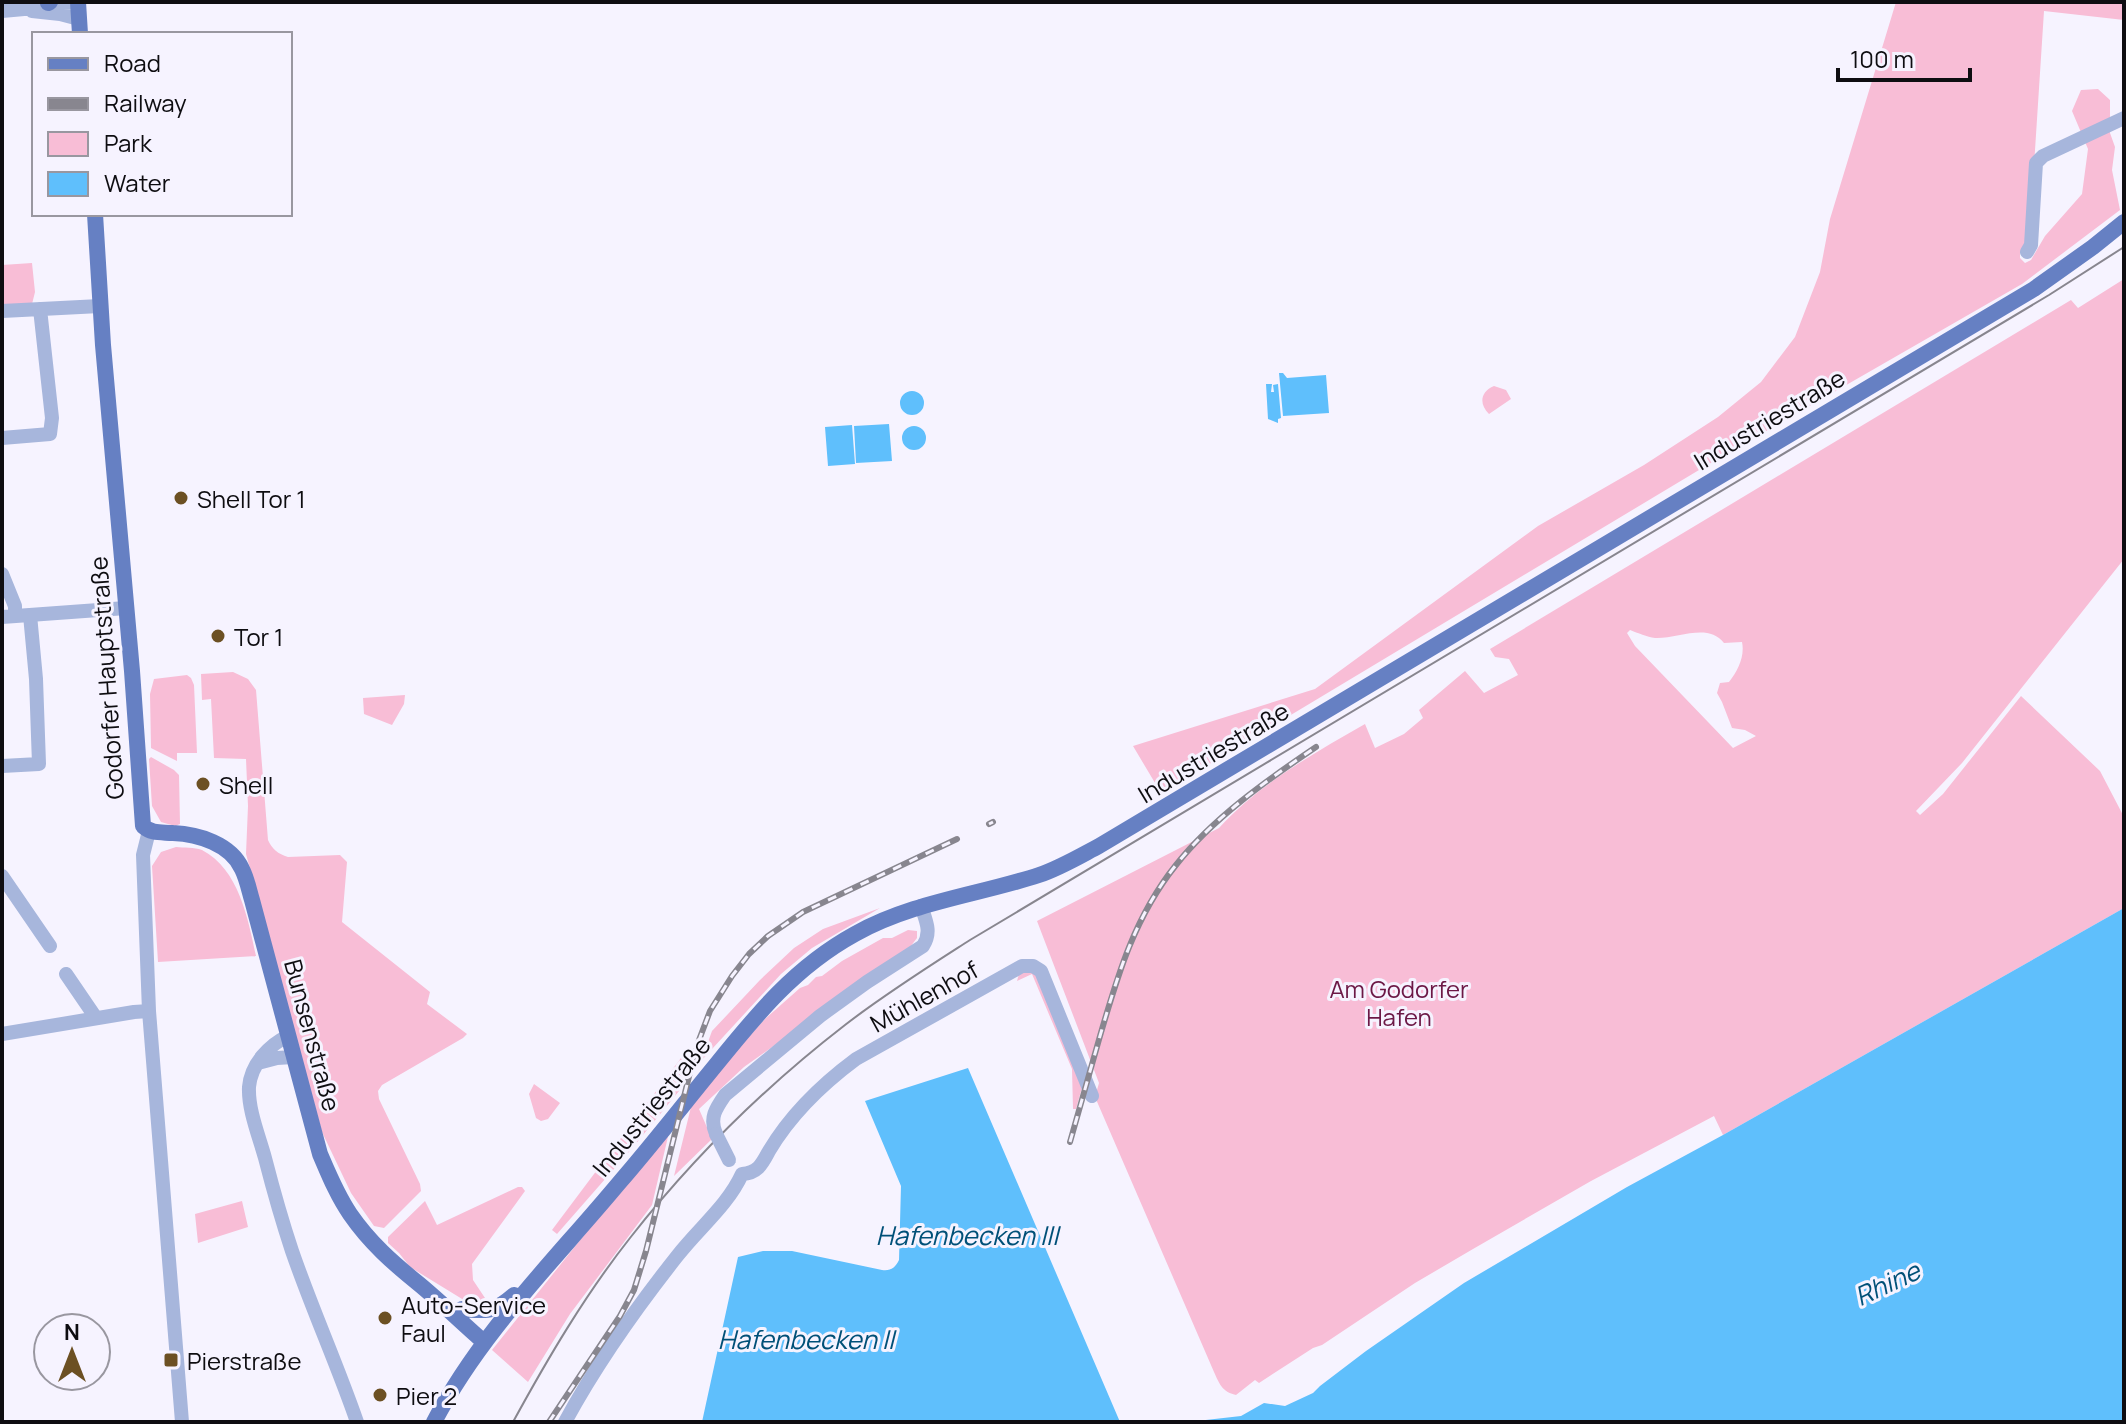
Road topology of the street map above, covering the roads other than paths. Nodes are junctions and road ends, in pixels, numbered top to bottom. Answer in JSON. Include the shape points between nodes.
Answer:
{"nodes":[{"id":1,"x":49,"y":2,"type":"edge"},
{"id":2,"x":23,"y":10,"type":"junction"},
{"id":3,"x":2,"y":11,"type":"edge"},
{"id":4,"x":79,"y":14,"type":"edge"},
{"id":5,"x":2124,"y":118,"type":"edge"},
{"id":6,"x":95,"y":216,"type":"edge"},
{"id":7,"x":2124,"y":222,"type":"edge"},
{"id":8,"x":2027,"y":252,"type":"dead end"},
{"id":9,"x":100,"y":306,"type":"junction"},
{"id":10,"x":40,"y":309,"type":"junction"},
{"id":11,"x":2,"y":311,"type":"edge"},
{"id":12,"x":2,"y":438,"type":"edge"},
{"id":13,"x":2,"y":574,"type":"edge"},
{"id":14,"x":126,"y":608,"type":"junction"},
{"id":15,"x":16,"y":616,"type":"edge"},
{"id":16,"x":2,"y":766,"type":"edge"},
{"id":17,"x":149,"y":831,"type":"junction"},
{"id":18,"x":2,"y":876,"type":"edge"},
{"id":19,"x":921,"y":906,"type":"junction"},
{"id":20,"x":50,"y":946,"type":"dead end"},
{"id":21,"x":66,"y":974,"type":"dead end"},
{"id":22,"x":149,"y":1011,"type":"junction"},
{"id":23,"x":96,"y":1018,"type":"junction"},
{"id":24,"x":2,"y":1034,"type":"edge"},
{"id":25,"x":288,"y":1036,"type":"junction"},
{"id":26,"x":293,"y":1057,"type":"junction"},
{"id":27,"x":258,"y":1063,"type":"junction"},
{"id":28,"x":1092,"y":1096,"type":"dead end"},
{"id":29,"x":742,"y":1174,"type":"junction"},
{"id":30,"x":540,"y":1274,"type":"junction"},
{"id":31,"x":421,"y":1285,"type":"junction"},
{"id":32,"x":462,"y":1309,"type":"junction"},
{"id":33,"x":488,"y":1337,"type":"junction"},
{"id":34,"x":182,"y":1422,"type":"edge"},
{"id":35,"x":357,"y":1422,"type":"edge"},
{"id":36,"x":434,"y":1422,"type":"edge"},
{"id":37,"x":565,"y":1422,"type":"edge"}],
"edges":[{"from":1,"to":2,"type":"street"},
{"from":1,"to":4,"type":"street"},
{"from":2,"to":3,"type":"street"},
{"from":2,"to":4,"type":"street"},
{"from":5,"to":8,"type":"street","via":[[2036,163]]},
{"from":6,"to":9,"type":"main road","name":"Godorfer Hauptstraße"},
{"from":7,"to":19,"type":"main road","name":"Industriestraße","via":[[2034,289],[1099,846],[1040,874]]},
{"from":9,"to":10,"type":"street"},
{"from":9,"to":14,"type":"main road","name":"Godorfer Hauptstraße"},
{"from":10,"to":11,"type":"street"},
{"from":10,"to":12,"type":"street","via":[[50,434]]},
{"from":13,"to":15,"type":"street"},
{"from":14,"to":15,"type":"street"},
{"from":14,"to":17,"type":"main road","name":"Godorfer Hauptstraße","via":[[141,818]]},
{"from":15,"to":16,"type":"street","via":[[36,679],[39,764]]},
{"from":17,"to":22,"type":"street","name":"Godorfer Hauptstraße","via":[[143,855]]},
{"from":17,"to":25,"type":"main road","name":"Bunsenstraße","via":[[205,838],[234,855],[252,900]]},
{"from":18,"to":20,"type":"street"},
{"from":19,"to":29,"type":"street","name":"Mühlenhof","bridge":true,"via":[[929,931],[923,946],[820,1016],[725,1095],[714,1112],[713,1127]]},
{"from":19,"to":30,"type":"main road","name":"Industriestraße","via":[[853,935],[786,984]]},
{"from":21,"to":23,"type":"street"},
{"from":22,"to":23,"type":"street"},
{"from":22,"to":34,"type":"street","name":"Godorfer Hauptstraße"},
{"from":23,"to":24,"type":"street"},
{"from":25,"to":26,"type":"main road","name":"Bunsenstraße"},
{"from":25,"to":27,"type":"street"},
{"from":26,"to":27,"type":"street"},
{"from":26,"to":31,"type":"main road","name":"Bunsenstraße","via":[[332,1185],[375,1245]]},
{"from":27,"to":35,"type":"street","via":[[250,1102],[278,1206]]},
{"from":28,"to":29,"type":"street","name":"Mühlenhof","via":[[1041,971],[1022,966],[856,1059],[806,1100],[760,1167]]},
{"from":29,"to":37,"type":"street","name":"Mühlenhof","via":[[734,1191],[649,1292],[590,1375]]},
{"from":30,"to":32,"type":"main road","via":[[500,1307]]},
{"from":30,"to":33,"type":"main road","name":"Industriestraße"},
{"from":31,"to":32,"type":"main road","name":"Bunsenstraße"},
{"from":31,"to":33,"type":"main road","name":"Bunsenstraße"},
{"from":32,"to":33,"type":"main road","name":"Bunsenstraße"},
{"from":33,"to":36,"type":"main road","name":"Industriestraße"}]}
